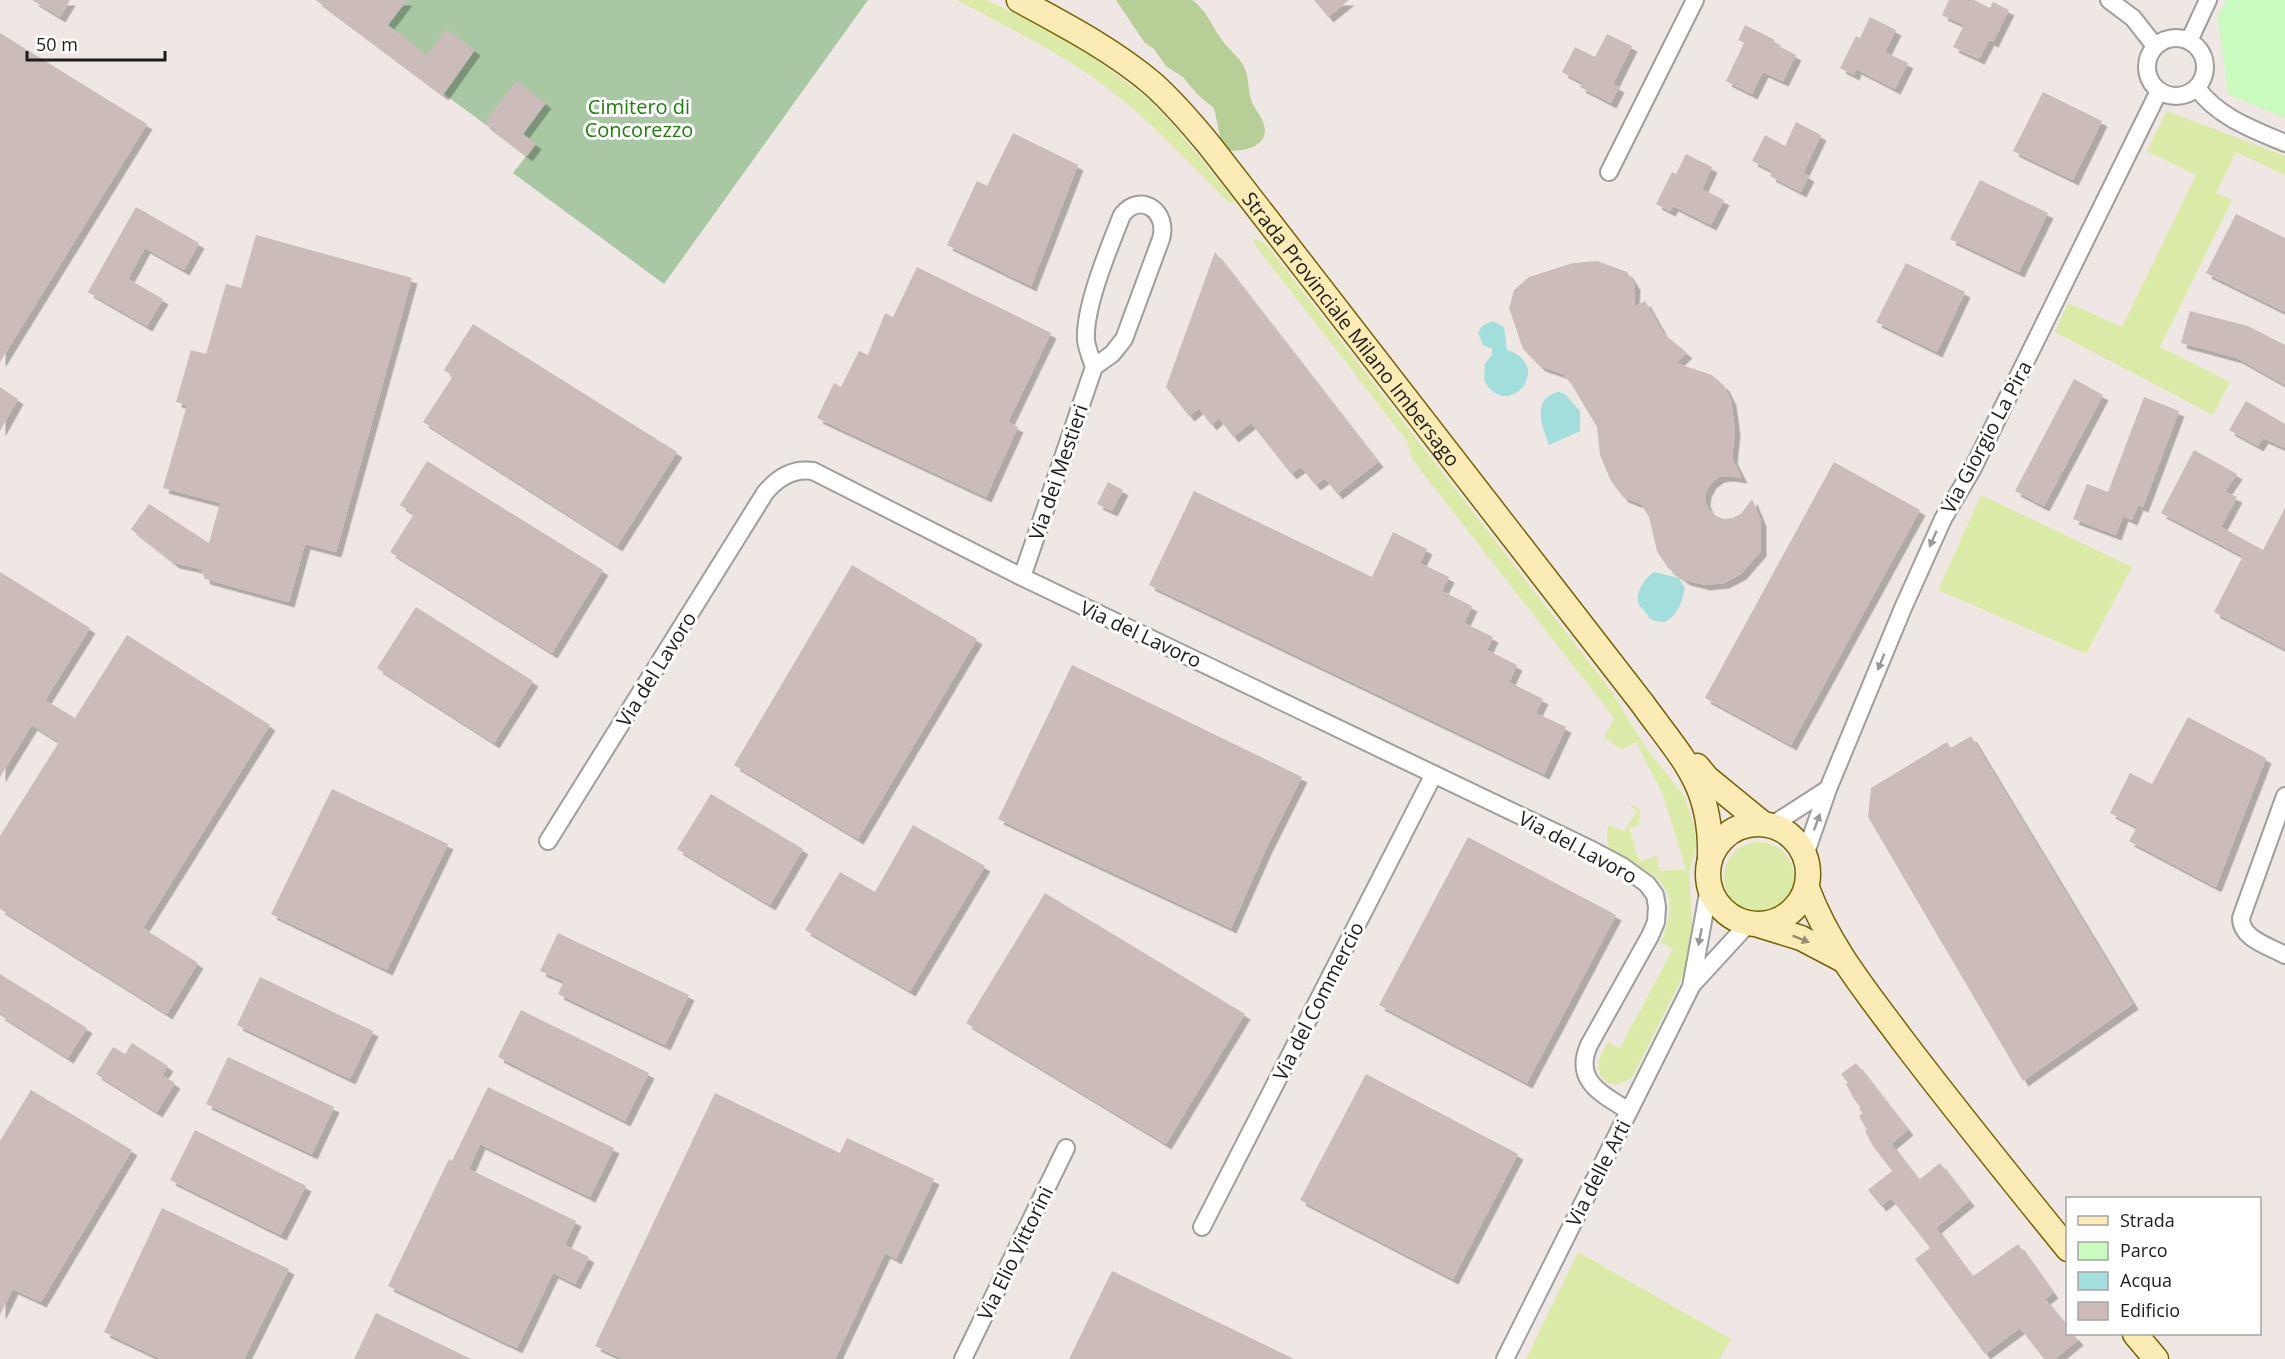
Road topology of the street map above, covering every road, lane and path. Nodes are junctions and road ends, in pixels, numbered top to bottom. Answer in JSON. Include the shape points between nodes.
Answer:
{"nodes":[{"id":1,"x":1020,"y":0,"type":"edge"},
{"id":2,"x":1695,"y":0,"type":"edge"},
{"id":3,"x":2109,"y":0,"type":"edge"},
{"id":4,"x":2208,"y":0,"type":"edge"},
{"id":5,"x":2189,"y":41,"type":"junction"},
{"id":6,"x":2155,"y":46,"type":"junction"},
{"id":7,"x":2197,"y":88,"type":"junction"},
{"id":8,"x":2159,"y":91,"type":"junction"},
{"id":9,"x":2285,"y":143,"type":"edge"},
{"id":10,"x":1609,"y":172,"type":"dead end"},
{"id":11,"x":1094,"y":367,"type":"junction"},
{"id":12,"x":1022,"y":577,"type":"junction"},
{"id":13,"x":1642,"y":703,"type":"junction"},
{"id":14,"x":1434,"y":774,"type":"junction"},
{"id":15,"x":1828,"y":789,"type":"junction"},
{"id":16,"x":2285,"y":796,"type":"edge"},
{"id":17,"x":1767,"y":824,"type":"junction"},
{"id":18,"x":548,"y":841,"type":"dead end"},
{"id":19,"x":1805,"y":855,"type":"junction"},
{"id":20,"x":1710,"y":858,"type":"junction"},
{"id":21,"x":1709,"y":888,"type":"junction"},
{"id":22,"x":1807,"y":888,"type":"junction"},
{"id":23,"x":1753,"y":925,"type":"junction"},
{"id":24,"x":2285,"y":955,"type":"edge"},
{"id":25,"x":1841,"y":959,"type":"junction"},
{"id":26,"x":1690,"y":987,"type":"junction"},
{"id":27,"x":1629,"y":1111,"type":"junction"},
{"id":28,"x":1066,"y":1148,"type":"dead end"},
{"id":29,"x":1202,"y":1227,"type":"dead end"},
{"id":30,"x":2066,"y":1248,"type":"edge"},
{"id":31,"x":2136,"y":1335,"type":"edge"},
{"id":32,"x":963,"y":1359,"type":"edge"},
{"id":33,"x":1505,"y":1359,"type":"edge"},
{"id":34,"x":2156,"y":1359,"type":"edge"}],
"edges":[{"from":1,"to":13,"type":"main road","name":"Strada Provinciale Milano Imbersago","via":[[1121,59],[1186,117]]},
{"from":2,"to":10,"type":"street"},
{"from":3,"to":6,"type":"street","via":[[2133,18]]},
{"from":4,"to":5,"type":"street"},
{"from":5,"to":6,"type":"street","via":[[2171,38]]},
{"from":5,"to":7,"type":"street","via":[[2205,62]]},
{"from":6,"to":8,"type":"street","via":[[2146,69]]},
{"from":7,"to":8,"type":"street","via":[[2174,97]]},
{"from":7,"to":9,"type":"street","via":[[2224,114]]},
{"from":8,"to":15,"type":"street","name":"Via Giorgio La Pira","one_way":true,"via":[[1943,519]]},
{"from":11,"to":11,"type":"street","via":[[1113,354],[1124,339],[1161,239],[1161,220],[1149,206],[1132,206],[1122,215],[1090,304],[1086,335]]},
{"from":11,"to":12,"type":"street","name":"Via dei Mestieri"},
{"from":12,"to":14,"type":"street","name":"Via del Lavoro"},
{"from":12,"to":18,"type":"street","name":"Via del Lavoro","via":[[824,474],[802,469],[782,476],[765,493]]},
{"from":13,"to":17,"type":"main road","name":"Strada Provinciale Milano Imbersago","via":[[1707,778]]},
{"from":13,"to":20,"type":"main road","name":"Strada Provinciale Milano Imbersago","via":[[1695,776],[1709,822]]},
{"from":14,"to":27,"type":"street","name":"Via del Lavoro","via":[[1611,860],[1647,884],[1655,895],[1656,922],[1589,1045],[1584,1062],[1588,1080],[1595,1089]]},
{"from":14,"to":29,"type":"street","name":"Via del Commercio"},
{"from":15,"to":17,"type":"street"},
{"from":19,"to":15,"type":"street","name":"Via Giorgio La Pira","one_way":true},
{"from":16,"to":24,"type":"street","via":[[2241,918],[2247,934]]},
{"from":17,"to":19,"type":"main road","via":[[1785,831]]},
{"from":17,"to":20,"type":"main road","via":[[1745,825],[1730,831]]},
{"from":19,"to":22,"type":"main road","via":[[1809,871]]},
{"from":20,"to":21,"type":"main road"},
{"from":21,"to":23,"type":"main road","via":[[1715,902],[1729,916]]},
{"from":21,"to":26,"type":"street","name":"Via delle Arti","one_way":true},
{"from":22,"to":23,"type":"main road","via":[[1789,914],[1774,922]]},
{"from":22,"to":25,"type":"main road"},
{"from":23,"to":25,"type":"main road","one_way":true,"via":[[1801,938]]},
{"from":23,"to":26,"type":"street","name":"Via delle Arti"},
{"from":25,"to":30,"type":"main road"},
{"from":26,"to":27,"type":"street","name":"Via delle Arti"},
{"from":27,"to":33,"type":"street","name":"Via delle Arti"},
{"from":28,"to":32,"type":"street","name":"Via Elio Vittorini"},
{"from":31,"to":34,"type":"main road"}]}
